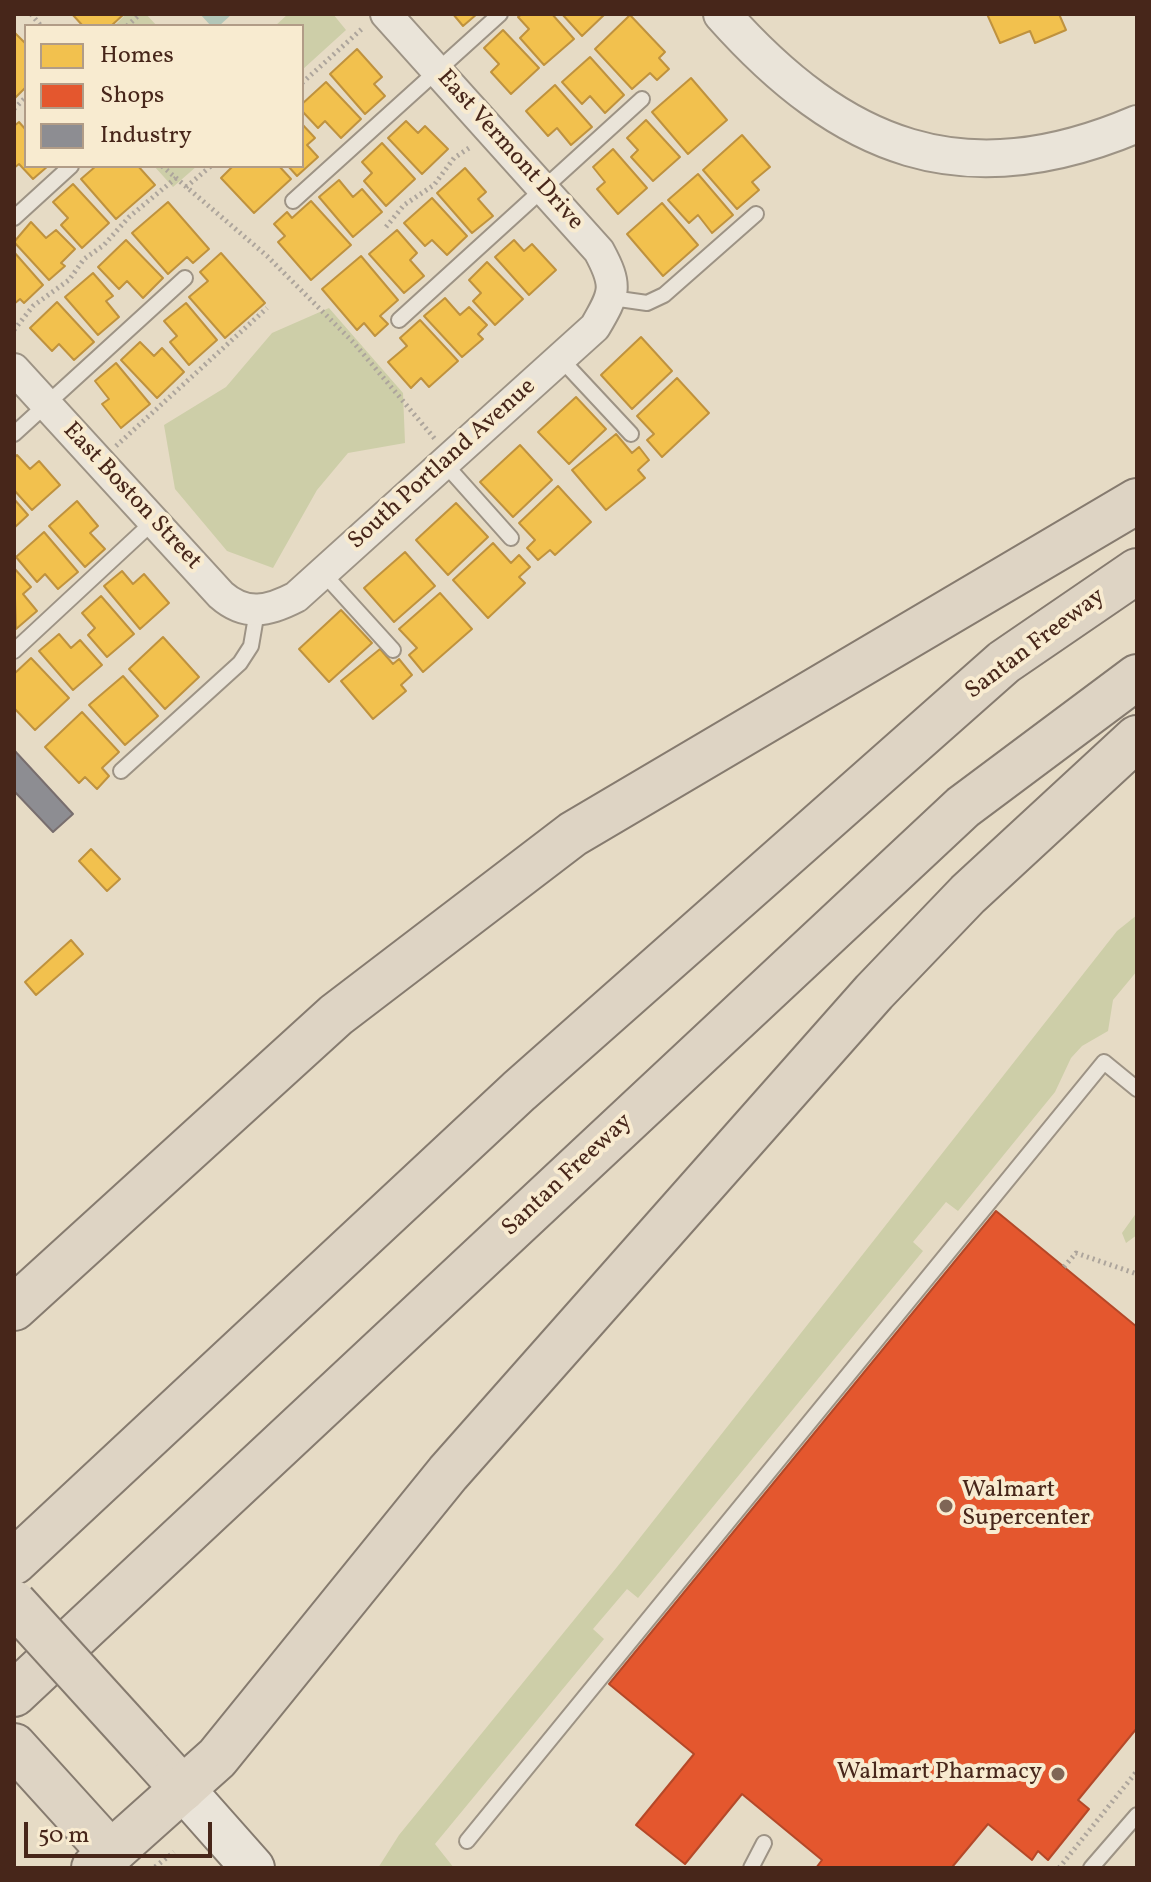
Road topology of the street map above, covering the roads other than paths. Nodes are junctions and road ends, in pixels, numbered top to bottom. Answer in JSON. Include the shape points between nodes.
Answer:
{"nodes":[{"id":1,"x":500,"y":14,"type":"edge"},
{"id":2,"x":722,"y":14,"type":"edge"},
{"id":3,"x":375,"y":20,"type":"edge"},
{"id":4,"x":437,"y":71,"type":"junction"},
{"id":5,"x":642,"y":99,"type":"dead end"},
{"id":6,"x":1137,"y":124,"type":"edge"},
{"id":7,"x":69,"y":168,"type":"edge"},
{"id":8,"x":544,"y":189,"type":"junction"},
{"id":9,"x":293,"y":201,"type":"dead end"},
{"id":10,"x":756,"y":214,"type":"dead end"},
{"id":11,"x":14,"y":218,"type":"edge"},
{"id":12,"x":185,"y":278,"type":"dead end"},
{"id":13,"x":612,"y":298,"type":"junction"},
{"id":14,"x":399,"y":320,"type":"dead end"},
{"id":15,"x":560,"y":358,"type":"junction"},
{"id":16,"x":14,"y":369,"type":"edge"},
{"id":17,"x":46,"y":404,"type":"junction"},
{"id":18,"x":14,"y":434,"type":"edge"},
{"id":19,"x":631,"y":434,"type":"dead end"},
{"id":20,"x":442,"y":455,"type":"junction"},
{"id":21,"x":1137,"y":501,"type":"edge"},
{"id":22,"x":154,"y":521,"type":"junction"},
{"id":23,"x":511,"y":538,"type":"dead end"},
{"id":24,"x":1137,"y":571,"type":"edge"},
{"id":25,"x":323,"y":573,"type":"junction"},
{"id":26,"x":257,"y":611,"type":"junction"},
{"id":27,"x":393,"y":650,"type":"dead end"},
{"id":28,"x":14,"y":651,"type":"edge"},
{"id":29,"x":1137,"y":677,"type":"edge"},
{"id":30,"x":1137,"y":738,"type":"edge"},
{"id":31,"x":121,"y":771,"type":"dead end"},
{"id":32,"x":1137,"y":1089,"type":"edge"},
{"id":33,"x":14,"y":1308,"type":"edge"},
{"id":34,"x":14,"y":1562,"type":"edge"},
{"id":35,"x":14,"y":1603,"type":"edge"},
{"id":36,"x":14,"y":1694,"type":"edge"},
{"id":37,"x":14,"y":1746,"type":"edge"},
{"id":38,"x":183,"y":1789,"type":"junction"},
{"id":39,"x":1137,"y":1815,"type":"edge"},
{"id":40,"x":467,"y":1841,"type":"dead end"},
{"id":41,"x":764,"y":1843,"type":"dead end"},
{"id":42,"x":110,"y":1863,"type":"edge"},
{"id":43,"x":253,"y":1868,"type":"edge"},
{"id":44,"x":751,"y":1868,"type":"edge"},
{"id":45,"x":1091,"y":1868,"type":"edge"}],
"edges":[{"from":1,"to":4,"type":"lane"},
{"from":2,"to":6,"type":"street","via":[[757,54],[827,111],[932,156],[1021,156],[1077,145]]},
{"from":3,"to":4,"type":"street","name":"East Vermont Drive"},
{"from":4,"to":8,"type":"street","name":"East Vermont Drive"},
{"from":4,"to":9,"type":"lane"},
{"from":5,"to":8,"type":"lane"},
{"from":7,"to":11,"type":"lane"},
{"from":8,"to":13,"type":"street","name":"East Vermont Drive","via":[[599,251],[612,274]]},
{"from":8,"to":14,"type":"lane"},
{"from":10,"to":13,"type":"lane","via":[[664,295],[647,303]]},
{"from":12,"to":17,"type":"lane"},
{"from":13,"to":15,"type":"street","name":"South Portland Avenue","via":[[595,327]]},
{"from":15,"to":19,"type":"lane"},
{"from":15,"to":20,"type":"street","name":"South Portland Avenue"},
{"from":16,"to":17,"type":"street","name":"East Boston Street"},
{"from":17,"to":18,"type":"lane"},
{"from":17,"to":22,"type":"street","name":"East Boston Street"},
{"from":20,"to":23,"type":"lane"},
{"from":20,"to":25,"type":"street","name":"South Portland Avenue"},
{"from":21,"to":33,"type":"main road","via":[[573,834],[336,1015]]},
{"from":22,"to":26,"type":"street","name":"East Boston Street","via":[[225,598]]},
{"from":22,"to":28,"type":"lane"},
{"from":24,"to":34,"type":"main road","name":"Santan Freeway","via":[[1004,662],[956,704],[519,1091]]},
{"from":25,"to":26,"type":"street","name":"South Portland Avenue","via":[[296,597]]},
{"from":25,"to":27,"type":"lane"},
{"from":26,"to":31,"type":"lane","via":[[251,646],[240,663]]},
{"from":29,"to":36,"type":"main road","name":"Santan Freeway","via":[[963,807]]},
{"from":30,"to":38,"type":"main road","via":[[968,894],[874,992],[448,1473],[217,1758]]},
{"from":32,"to":40,"type":"lane","via":[[1104,1062]]},
{"from":35,"to":38,"type":"main road","bridge":true},
{"from":37,"to":42,"type":"main road","via":[[76,1814]]},
{"from":38,"to":42,"type":"main road"},
{"from":38,"to":43,"type":"main road"},
{"from":39,"to":45,"type":"lane"},
{"from":41,"to":44,"type":"lane"}]}
